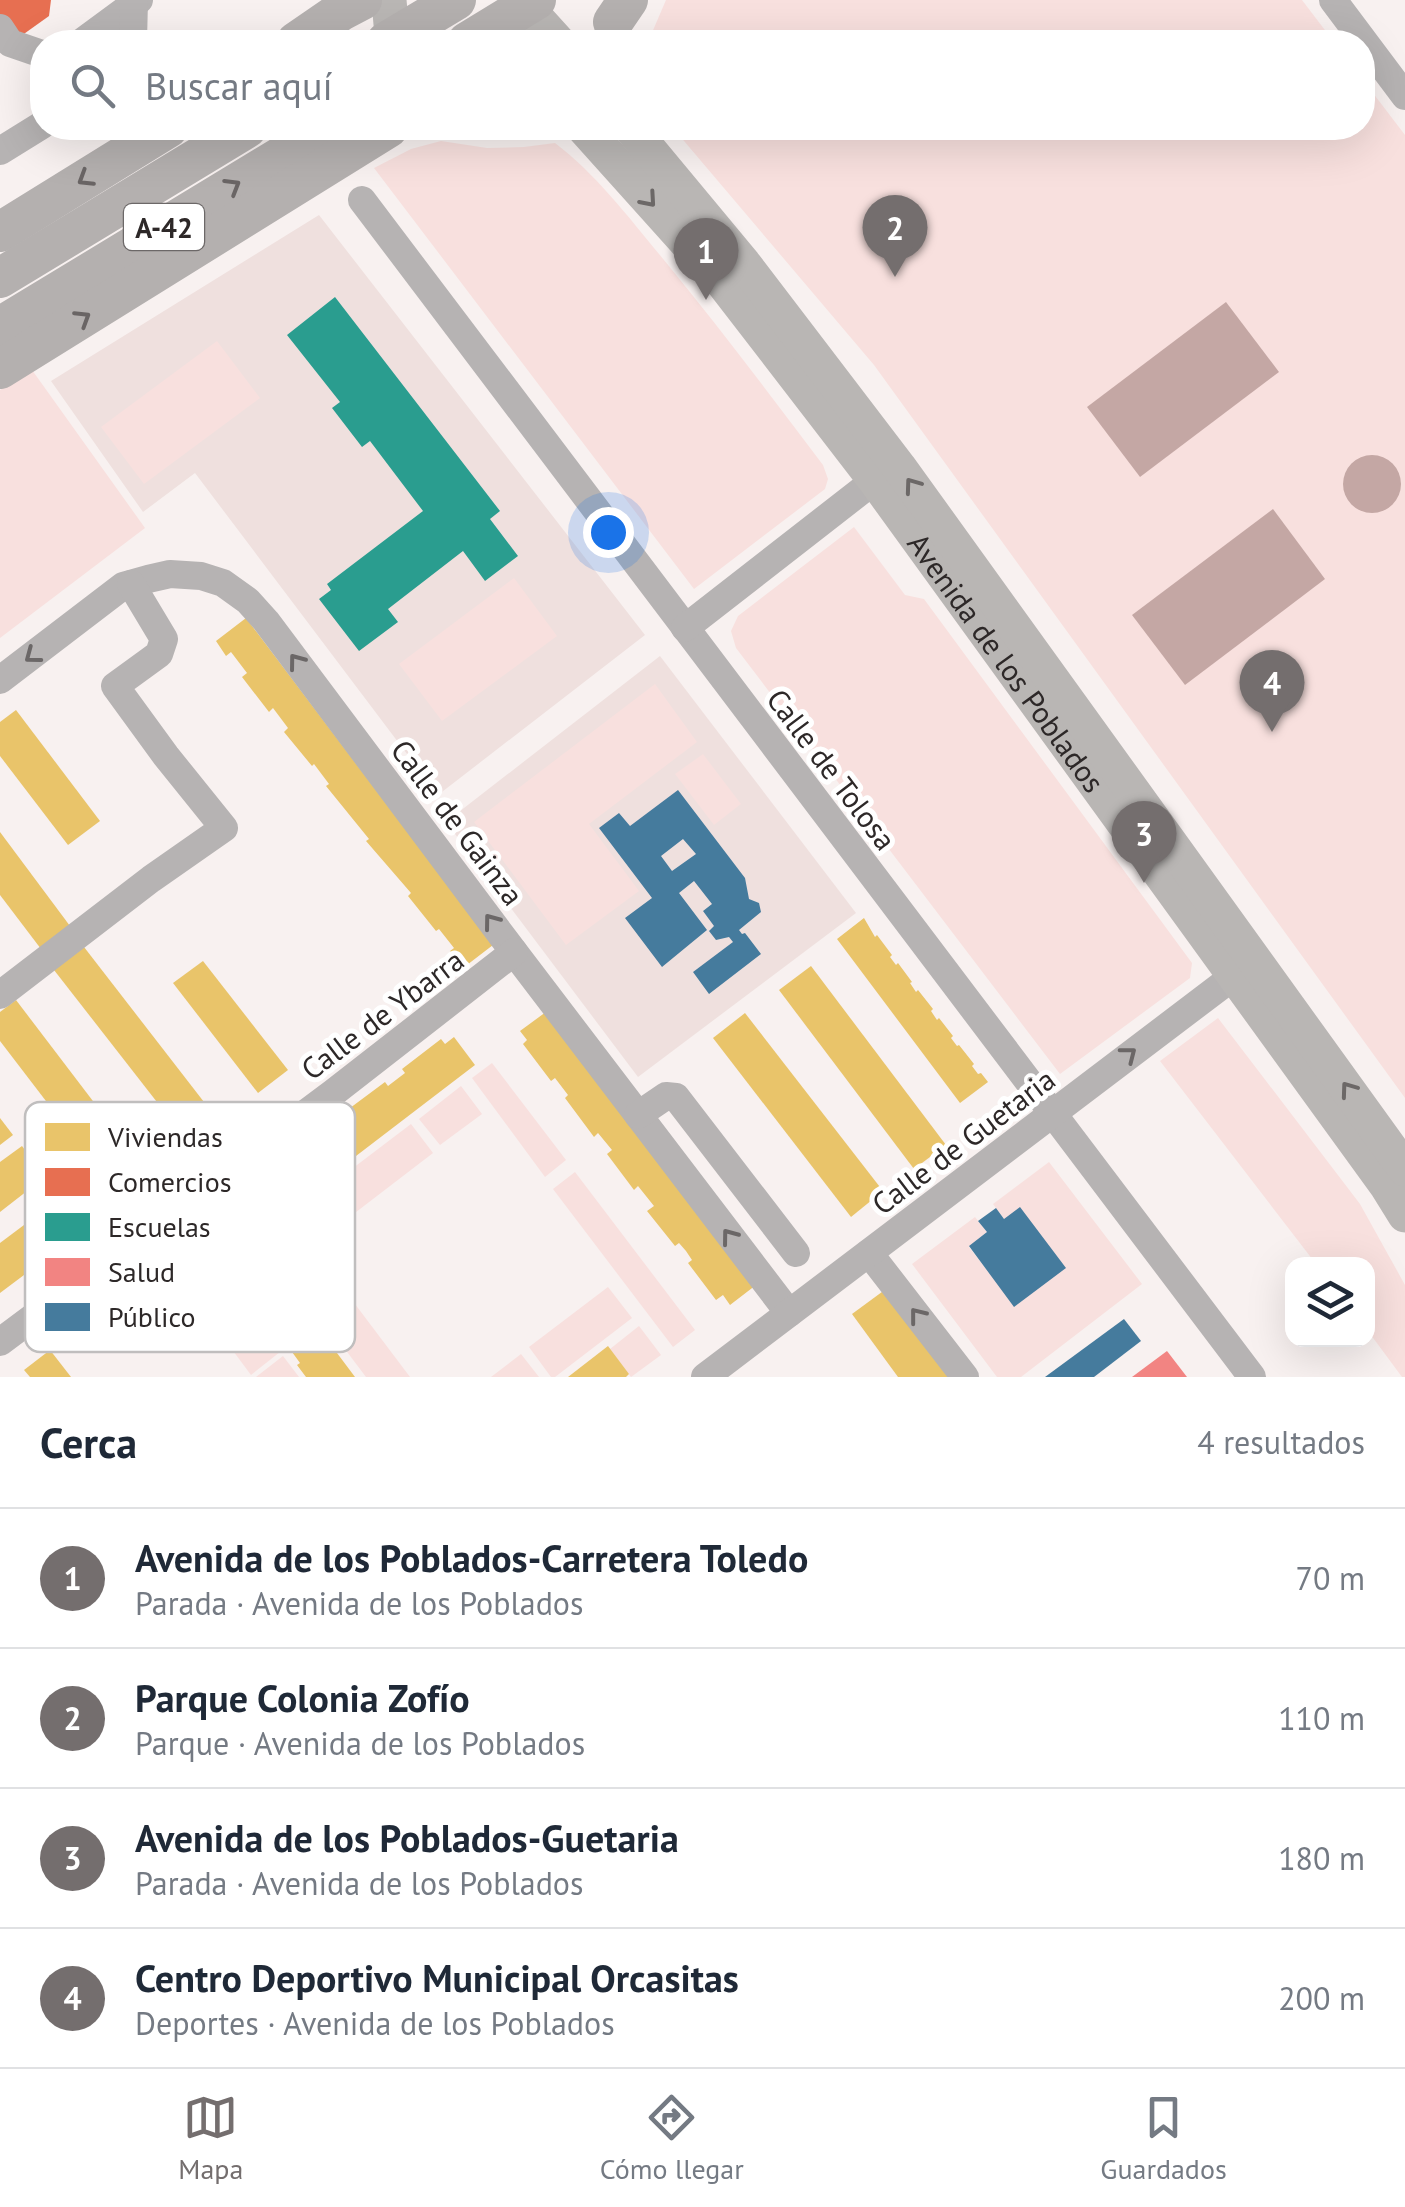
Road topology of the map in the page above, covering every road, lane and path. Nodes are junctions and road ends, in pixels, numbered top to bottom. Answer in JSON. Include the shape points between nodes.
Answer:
{"nodes":[{"id":1,"x":362,"y":0,"type":"edge"},
{"id":2,"x":389,"y":0,"type":"edge"},
{"id":3,"x":456,"y":0,"type":"edge"},
{"id":4,"x":466,"y":0,"type":"edge"},
{"id":5,"x":520,"y":0,"type":"edge"},
{"id":6,"x":536,"y":0,"type":"edge"},
{"id":7,"x":1333,"y":0,"type":"edge"},
{"id":8,"x":135,"y":1,"type":"edge"},
{"id":9,"x":98,"y":30,"type":"edge"},
{"id":10,"x":133,"y":30,"type":"edge"},
{"id":11,"x":312,"y":30,"type":"edge"},
{"id":12,"x":392,"y":30,"type":"edge"},
{"id":13,"x":406,"y":30,"type":"edge"},
{"id":14,"x":487,"y":30,"type":"edge"},
{"id":15,"x":494,"y":30,"type":"edge"},
{"id":16,"x":547,"y":30,"type":"edge"},
{"id":17,"x":1356,"y":30,"type":"edge"},
{"id":18,"x":5,"y":36,"type":"edge"},
{"id":19,"x":30,"y":48,"type":"edge"},
{"id":20,"x":1375,"y":56,"type":"edge"},
{"id":21,"x":1405,"y":96,"type":"edge"},
{"id":22,"x":30,"y":132,"type":"edge"},
{"id":23,"x":149,"y":140,"type":"edge"},
{"id":24,"x":226,"y":140,"type":"edge"},
{"id":25,"x":308,"y":140,"type":"edge"},
{"id":26,"x":369,"y":140,"type":"edge"},
{"id":27,"x":595,"y":140,"type":"edge"},
{"id":28,"x":640,"y":140,"type":"edge"},
{"id":29,"x":0,"y":151,"type":"edge"},
{"id":30,"x":362,"y":200,"type":"dead end"},
{"id":31,"x":0,"y":232,"type":"edge"},
{"id":32,"x":0,"y":278,"type":"edge"},
{"id":33,"x":0,"y":327,"type":"edge"},
{"id":34,"x":0,"y":369,"type":"edge"},
{"id":35,"x":875,"y":480,"type":"junction"},
{"id":36,"x":131,"y":584,"type":"junction"},
{"id":37,"x":685,"y":628,"type":"junction"},
{"id":38,"x":0,"y":680,"type":"edge"},
{"id":39,"x":514,"y":952,"type":"junction"},
{"id":40,"x":1240,"y":962,"type":"junction"},
{"id":41,"x":0,"y":995,"type":"edge"},
{"id":42,"x":321,"y":1102,"type":"edge"},
{"id":43,"x":638,"y":1115,"type":"junction"},
{"id":44,"x":1053,"y":1115,"type":"junction"},
{"id":45,"x":1405,"y":1168,"type":"edge"},
{"id":46,"x":1405,"y":1215,"type":"edge"},
{"id":47,"x":796,"y":1253,"type":"dead end"},
{"id":48,"x":869,"y":1253,"type":"junction"},
{"id":49,"x":789,"y":1313,"type":"junction"},
{"id":50,"x":25,"y":1323,"type":"edge"},
{"id":51,"x":0,"y":1342,"type":"edge"},
{"id":52,"x":705,"y":1377,"type":"edge"},
{"id":53,"x":965,"y":1377,"type":"edge"},
{"id":54,"x":1252,"y":1377,"type":"edge"}],
"edges":[{"from":1,"to":11,"type":"highway"},
{"from":2,"to":12,"type":"main road"},
{"from":3,"to":13,"type":"highway","bridge":true},
{"from":4,"to":15,"type":"main road"},
{"from":5,"to":16,"type":"main road"},
{"from":6,"to":14,"type":"highway","bridge":true},
{"from":7,"to":17,"type":"street"},
{"from":8,"to":9,"type":"street"},
{"from":8,"to":10,"type":"street"},
{"from":18,"to":19,"type":"street"},
{"from":20,"to":21,"type":"street"},
{"from":22,"to":29,"type":"street"},
{"from":23,"to":31,"type":"highway","one_way":true},
{"from":24,"to":32,"type":"highway","number":"A-42"},
{"from":33,"to":25,"type":"highway","number":"A-42","one_way":true},
{"from":34,"to":26,"type":"highway","one_way":true},
{"from":27,"to":35,"type":"main road","name":"Avenida de los Poblados","one_way":true,"via":[[724,284]]},
{"from":40,"to":28,"type":"main road","name":"Avenida de los Poblados","one_way":true,"via":[[899,467]]},
{"from":30,"to":37,"type":"street","name":"Calle de Tolosa"},
{"from":35,"to":37,"type":"street"},
{"from":35,"to":40,"type":"main road","name":"Avenida de los Poblados"},
{"from":36,"to":38,"type":"street","name":"Calle de Gainza","one_way":true},
{"from":39,"to":36,"type":"street","name":"Calle de Gainza","one_way":true,"via":[[248,600],[201,576],[170,574]]},
{"from":36,"to":41,"type":"street","via":[[164,639],[159,654],[115,686],[224,828]]},
{"from":37,"to":44,"type":"street","name":"Calle de Tolosa"},
{"from":39,"to":42,"type":"street","name":"Calle de Ybarra"},
{"from":39,"to":43,"type":"street","name":"Calle de Gainza"},
{"from":44,"to":40,"type":"street","name":"Calle de Guetaria","one_way":true},
{"from":45,"to":40,"type":"main road","name":"Avenida de los Poblados","one_way":true},
{"from":40,"to":46,"type":"main road","name":"Avenida de los Poblados"},
{"from":43,"to":47,"type":"street","via":[[676,1097]]},
{"from":49,"to":43,"type":"street","name":"Calle de Gainza","one_way":true},
{"from":44,"to":48,"type":"street","name":"Calle de Guetaria"},
{"from":44,"to":54,"type":"street","name":"Calle de Tolosa"},
{"from":48,"to":49,"type":"street","name":"Calle de Guetaria"},
{"from":53,"to":48,"type":"street","one_way":true},
{"from":49,"to":52,"type":"street","name":"Calle de Guetaria"},
{"from":50,"to":51,"type":"street","name":"Calle de Ybarra"}]}
